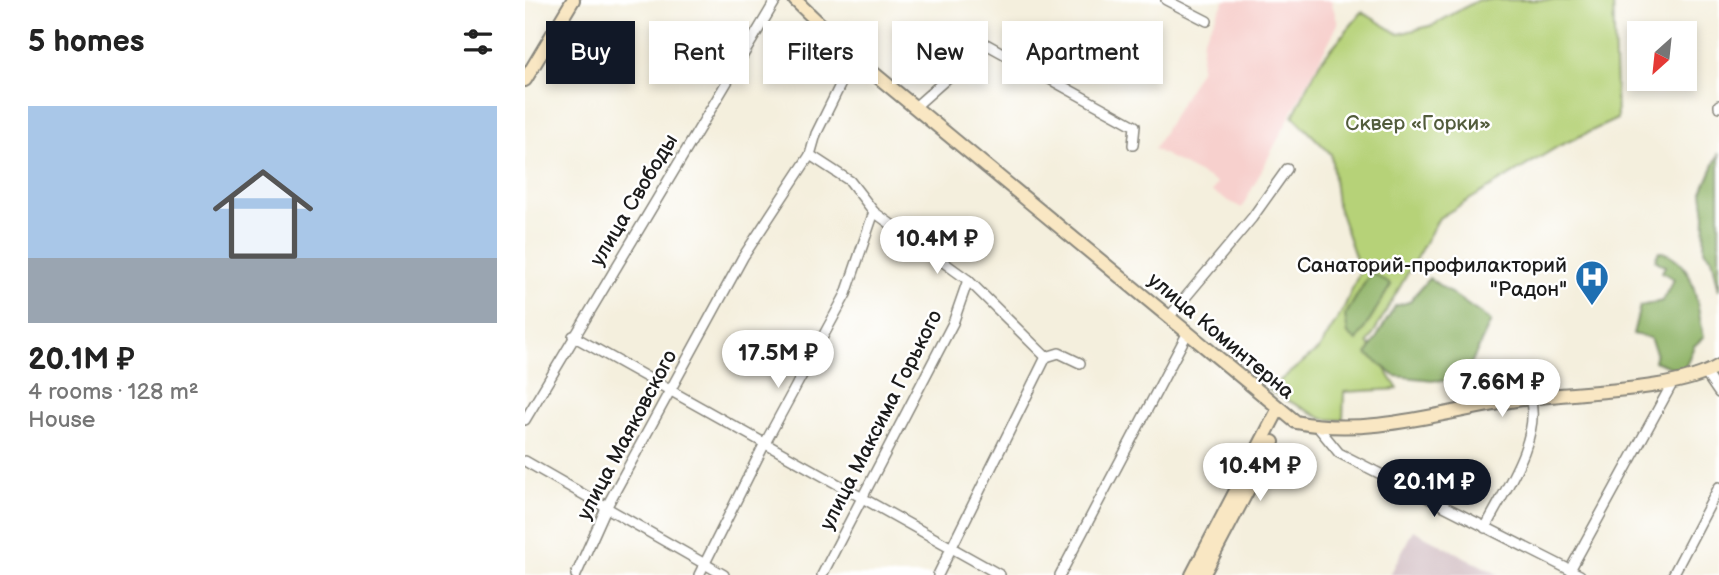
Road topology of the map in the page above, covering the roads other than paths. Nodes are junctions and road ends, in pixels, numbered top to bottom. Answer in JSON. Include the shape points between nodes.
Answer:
{"nodes":[{"id":1,"x":573,"y":0,"type":"edge"},
{"id":2,"x":776,"y":0,"type":"edge"},
{"id":3,"x":795,"y":0,"type":"edge"},
{"id":4,"x":1166,"y":0,"type":"edge"},
{"id":5,"x":817,"y":21,"type":"edge"},
{"id":6,"x":1207,"y":21,"type":"dead end"},
{"id":7,"x":878,"y":76,"type":"edge"},
{"id":8,"x":525,"y":80,"type":"edge"},
{"id":9,"x":841,"y":84,"type":"edge"},
{"id":10,"x":916,"y":106,"type":"junction"},
{"id":11,"x":1133,"y":145,"type":"dead end"},
{"id":12,"x":810,"y":155,"type":"junction"},
{"id":13,"x":1286,"y":169,"type":"dead end"},
{"id":14,"x":874,"y":212,"type":"junction"},
{"id":15,"x":968,"y":280,"type":"junction"},
{"id":16,"x":1169,"y":317,"type":"junction"},
{"id":17,"x":1187,"y":334,"type":"junction"},
{"id":18,"x":573,"y":336,"type":"junction"},
{"id":19,"x":1046,"y":357,"type":"junction"},
{"id":20,"x":1080,"y":363,"type":"dead end"},
{"id":21,"x":1719,"y":366,"type":"edge"},
{"id":22,"x":1706,"y":374,"type":"junction"},
{"id":23,"x":1672,"y":382,"type":"junction"},
{"id":24,"x":669,"y":391,"type":"junction"},
{"id":25,"x":1719,"y":393,"type":"edge"},
{"id":26,"x":1530,"y":398,"type":"junction"},
{"id":27,"x":1282,"y":413,"type":"junction"},
{"id":28,"x":525,"y":420,"type":"edge"},
{"id":29,"x":1317,"y":426,"type":"junction"},
{"id":30,"x":764,"y":445,"type":"junction"},
{"id":31,"x":525,"y":461,"type":"edge"},
{"id":32,"x":1719,"y":487,"type":"edge"},
{"id":33,"x":859,"y":498,"type":"junction"},
{"id":34,"x":607,"y":506,"type":"junction"},
{"id":35,"x":1485,"y":528,"type":"junction"},
{"id":36,"x":951,"y":550,"type":"junction"},
{"id":37,"x":704,"y":564,"type":"junction"},
{"id":38,"x":1570,"y":570,"type":"junction"},
{"id":39,"x":576,"y":575,"type":"edge"},
{"id":40,"x":699,"y":575,"type":"edge"},
{"id":41,"x":724,"y":575,"type":"edge"},
{"id":42,"x":822,"y":575,"type":"edge"},
{"id":43,"x":938,"y":575,"type":"edge"},
{"id":44,"x":1000,"y":575,"type":"edge"},
{"id":45,"x":1060,"y":575,"type":"edge"},
{"id":46,"x":1192,"y":575,"type":"edge"},
{"id":47,"x":1203,"y":575,"type":"edge"},
{"id":48,"x":1580,"y":575,"type":"edge"},
{"id":49,"x":1673,"y":575,"type":"edge"}],
"edges":[{"from":1,"to":8,"type":"street"},
{"from":2,"to":18,"type":"street","name":"улица Свободы"},
{"from":3,"to":5,"type":"street","name":"улица Коминтерна"},
{"from":4,"to":6,"type":"street"},
{"from":7,"to":10,"type":"street","name":"улица Коминтерна"},
{"from":9,"to":12,"type":"street","name":"улица Маяковского"},
{"from":10,"to":11,"type":"street","via":[[986,44],[1135,126]]},
{"from":10,"to":16,"type":"street","name":"улица Коминтерна"},
{"from":12,"to":14,"type":"street","via":[[850,181]]},
{"from":12,"to":24,"type":"street","name":"улица Маяковского","via":[[743,257]]},
{"from":13,"to":16,"type":"street","via":[[1252,218]]},
{"from":14,"to":15,"type":"street"},
{"from":14,"to":30,"type":"street","via":[[846,294]]},
{"from":15,"to":19,"type":"street"},
{"from":15,"to":33,"type":"street","name":"улица Максима Горького","via":[[953,323]]},
{"from":16,"to":17,"type":"street","name":"улица Коминтерна"},
{"from":17,"to":27,"type":"street","name":"улица Коминтерна"},
{"from":17,"to":45,"type":"street"},
{"from":18,"to":24,"type":"street"},
{"from":18,"to":28,"type":"street","name":"улица Свободы"},
{"from":19,"to":20,"type":"street","via":[[1059,353]]},
{"from":19,"to":36,"type":"street"},
{"from":21,"to":22,"type":"street","name":"улица Коминтерна"},
{"from":22,"to":23,"type":"street","name":"улица Коминтерна"},
{"from":22,"to":25,"type":"street"},
{"from":23,"to":26,"type":"street","name":"улица Коминтерна"},
{"from":23,"to":38,"type":"street"},
{"from":24,"to":30,"type":"street"},
{"from":24,"to":34,"type":"street","name":"улица Маяковского"},
{"from":26,"to":29,"type":"street","name":"улица Коминтерна","via":[[1383,424]]},
{"from":26,"to":35,"type":"street","via":[[1534,410],[1531,436]]},
{"from":27,"to":29,"type":"street","name":"улица Коминтерна","via":[[1296,422]]},
{"from":27,"to":46,"type":"street"},
{"from":27,"to":47,"type":"street"},
{"from":29,"to":35,"type":"street","via":[[1339,453]]},
{"from":30,"to":33,"type":"street"},
{"from":30,"to":37,"type":"street"},
{"from":31,"to":34,"type":"street"},
{"from":32,"to":49,"type":"street"},
{"from":33,"to":36,"type":"street"},
{"from":33,"to":42,"type":"street","name":"улица Максима Горького"},
{"from":34,"to":37,"type":"street"},
{"from":34,"to":39,"type":"street","name":"улица Маяковского"},
{"from":35,"to":38,"type":"street"},
{"from":36,"to":43,"type":"street"},
{"from":36,"to":44,"type":"street"},
{"from":37,"to":40,"type":"street"},
{"from":37,"to":41,"type":"street"},
{"from":38,"to":48,"type":"street"}]}
